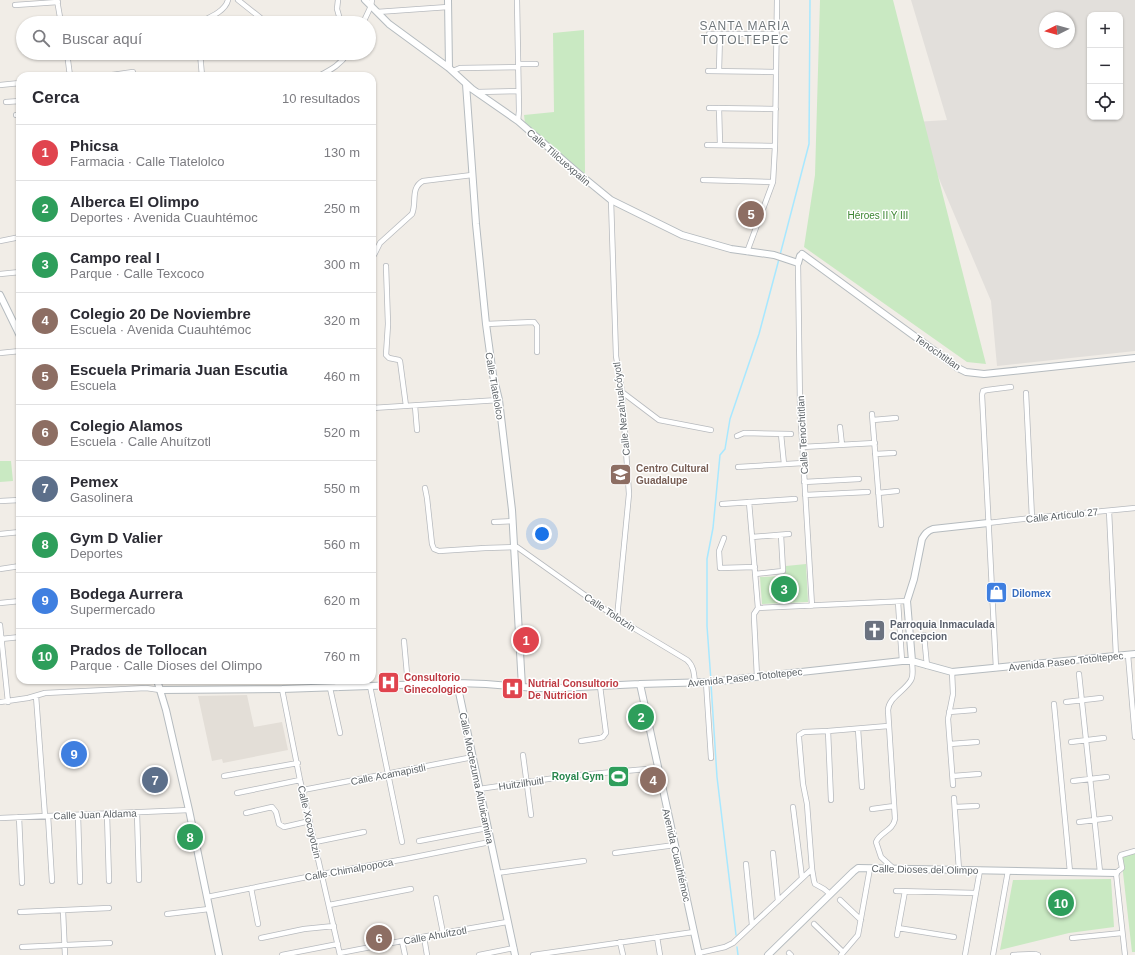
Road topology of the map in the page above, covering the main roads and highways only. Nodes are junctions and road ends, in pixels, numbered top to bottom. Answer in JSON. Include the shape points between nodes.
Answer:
{"nodes":[{"id":1,"x":365,"y":0,"type":"edge"},
{"id":2,"x":372,"y":3,"type":"edge"},
{"id":3,"x":448,"y":3,"type":"edge"},
{"id":4,"x":451,"y":70,"type":"junction"},
{"id":5,"x":466,"y":84,"type":"junction"},
{"id":6,"x":774,"y":255,"type":"joint"},
{"id":7,"x":0,"y":295,"type":"edge"},
{"id":8,"x":16,"y":328,"type":"edge"},
{"id":9,"x":1135,"y":358,"type":"edge"},
{"id":10,"x":988,"y":524,"type":"road end"},
{"id":11,"x":1135,"y":654,"type":"edge"},
{"id":12,"x":912,"y":661,"type":"junction"},
{"id":13,"x":456,"y":683,"type":"junction"},
{"id":14,"x":158,"y":684,"type":"edge"},
{"id":15,"x":640,"y":684,"type":"junction"},
{"id":16,"x":522,"y":687,"type":"junction"},
{"id":17,"x":160,"y":690,"type":"junction"},
{"id":18,"x":1116,"y":873,"type":"road end"},
{"id":19,"x":699,"y":954,"type":"edge"},
{"id":20,"x":219,"y":955,"type":"edge"},
{"id":21,"x":515,"y":955,"type":"edge"},
{"id":22,"x":768,"y":955,"type":"edge"}],
"edges":[{"from":1,"to":2,"type":"main road","name":"Calle Tlilcuexpalin"},
{"from":2,"to":4,"type":"main road","name":"Calle Tlilcuexpalin","via":[[388,24]]},
{"from":3,"to":4,"type":"main road"},
{"from":4,"to":5,"type":"main road","name":"Calle Tlilcuexpalin"},
{"from":5,"to":6,"type":"main road","name":"Calle Tlilcuexpalin","via":[[518,121],[611,200],[682,235],[731,249]]},
{"from":5,"to":16,"type":"main road","name":"Calle Tlatelolco","via":[[486,324],[499,400],[513,521]]},
{"from":6,"to":9,"type":"main road","name":"Tenochtitlan","via":[[782,258],[799,258],[966,372],[984,374]]},
{"from":7,"to":8,"type":"main road"},
{"from":10,"to":12,"type":"main road","name":"Calle Artículo 27","via":[[932,530],[922,539],[907,601]]},
{"from":11,"to":12,"type":"main road","name":"Avenida Paseo Totoltepec","via":[[952,672]]},
{"from":12,"to":15,"type":"main road","name":"Avenida Paseo Totoltepec","via":[[709,682]]},
{"from":13,"to":16,"type":"main road","name":"Avenida Paseo Totoltepec"},
{"from":13,"to":17,"type":"main road","name":"Avenida Paseo Totoltepec","via":[[338,688]]},
{"from":13,"to":21,"type":"main road","name":"Calle Moctezuma Alhuicamina"},
{"from":14,"to":17,"type":"main road"},
{"from":15,"to":16,"type":"main road","name":"Avenida Paseo Totoltepec"},
{"from":15,"to":19,"type":"main road","name":"Avenida Cuauhtémoc"},
{"from":17,"to":20,"type":"main road","via":[[189,810]]},
{"from":18,"to":22,"type":"main road","name":"Calle Dioses del Olimpo","via":[[862,868],[855,870]]}]}
